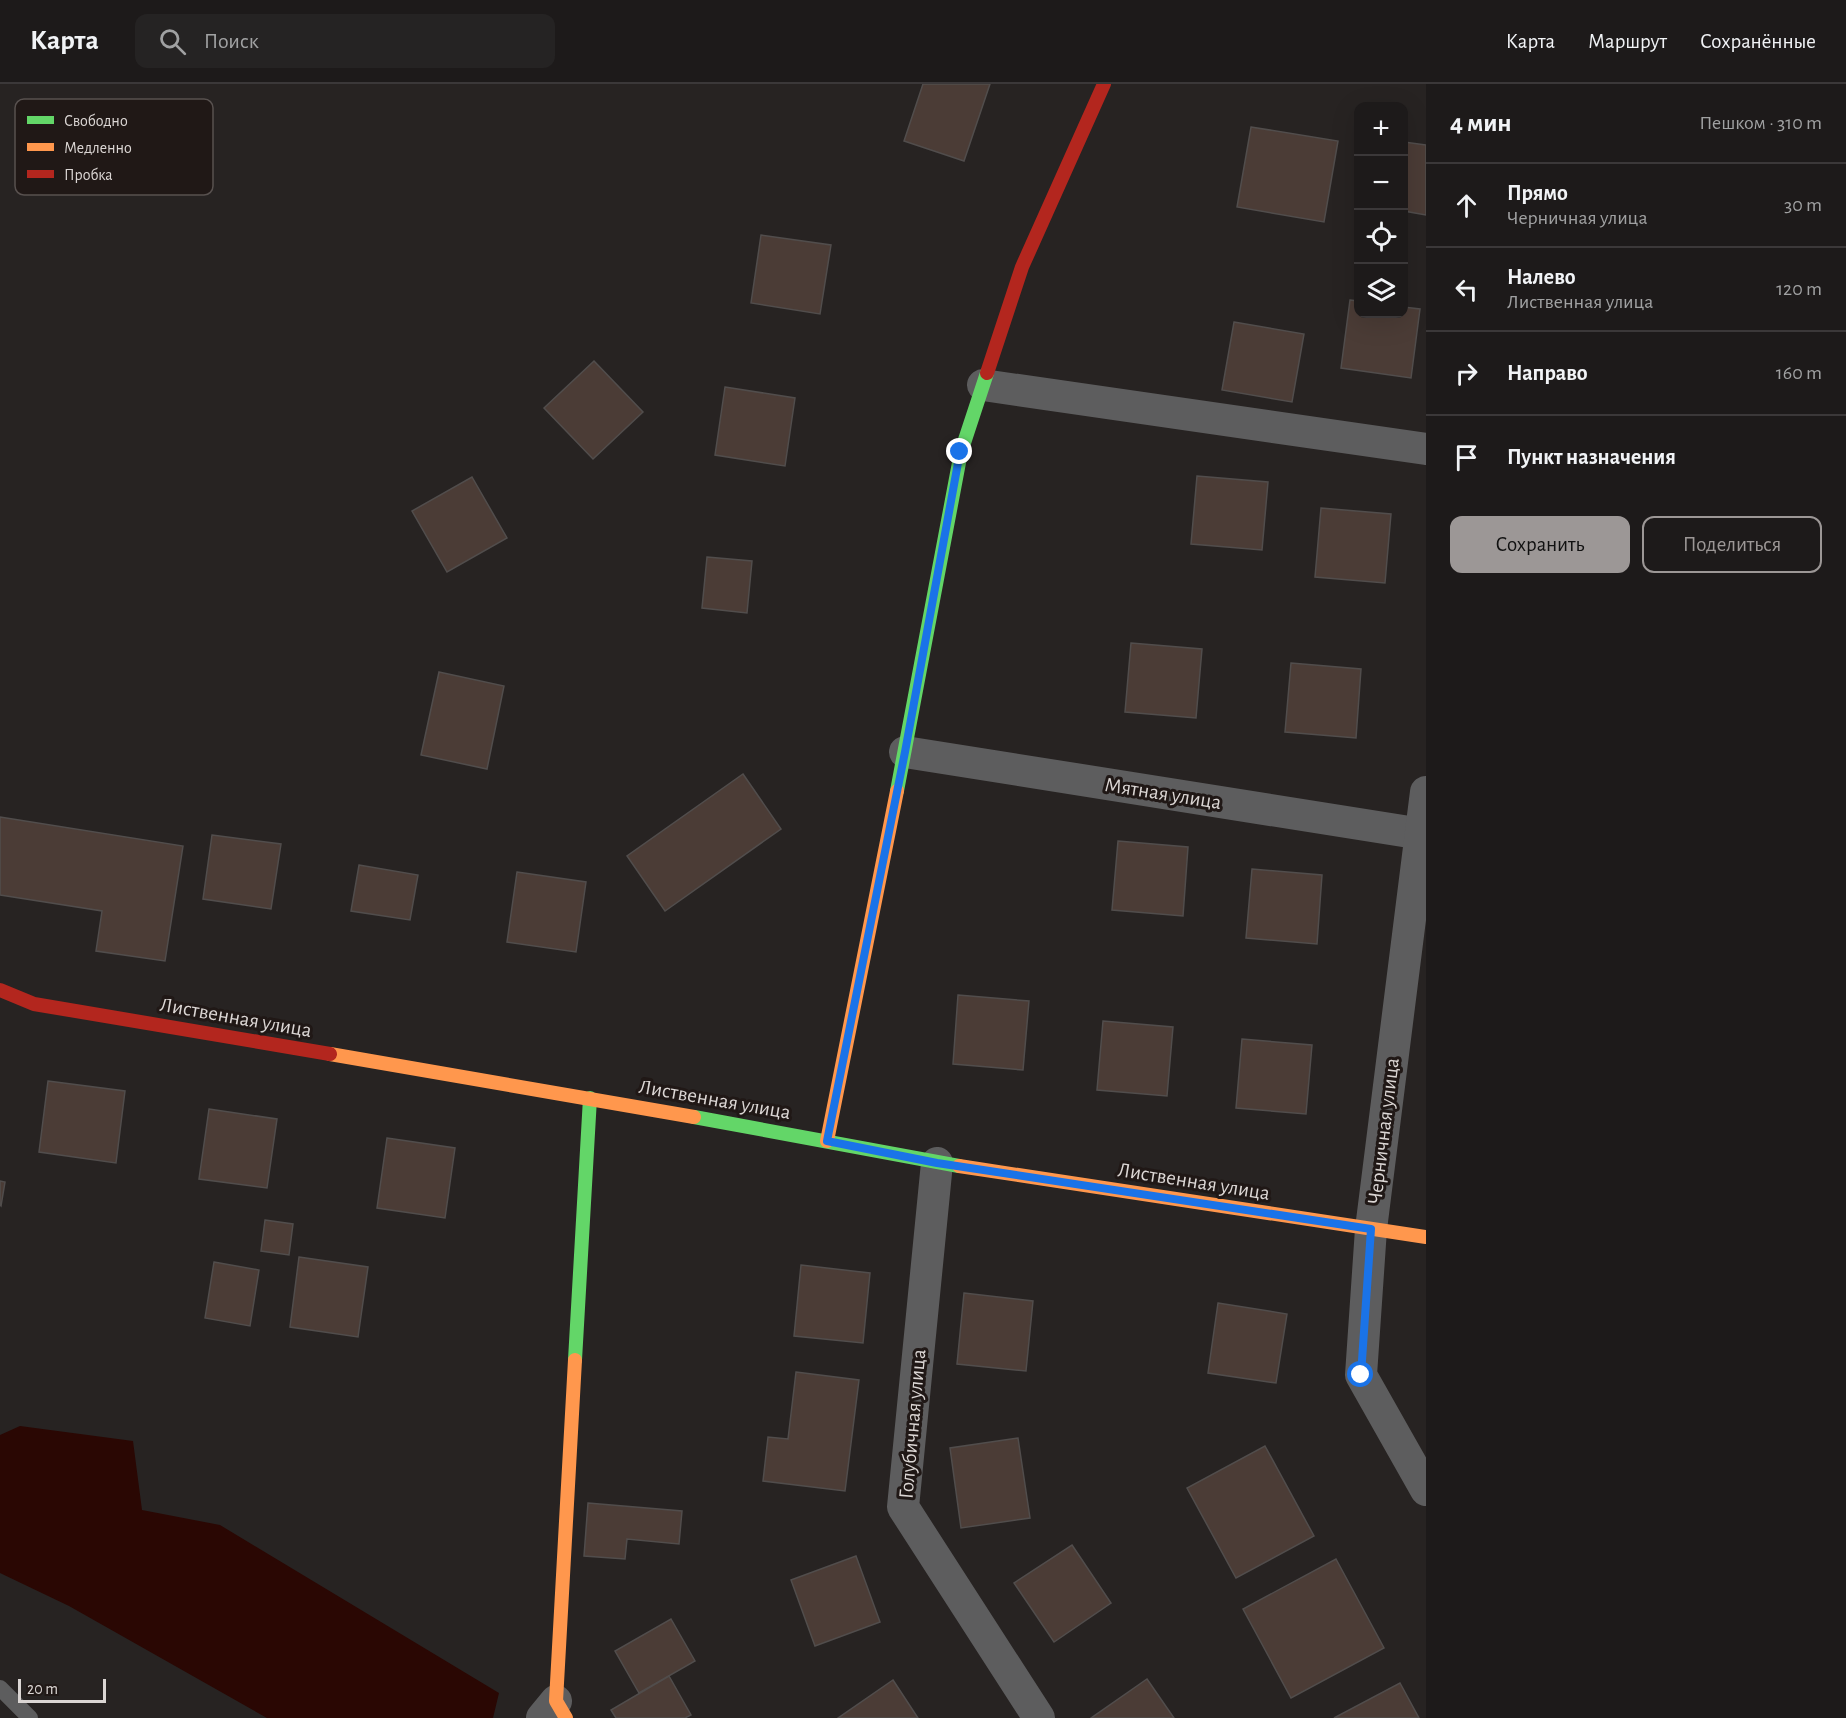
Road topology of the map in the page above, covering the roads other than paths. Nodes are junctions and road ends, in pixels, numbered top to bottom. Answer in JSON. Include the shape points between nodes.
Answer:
{"nodes":[{"id":1,"x":1104,"y":84,"type":"edge"},
{"id":2,"x":983,"y":385,"type":"junction"},
{"id":3,"x":1426,"y":449,"type":"edge"},
{"id":4,"x":905,"y":752,"type":"junction"},
{"id":5,"x":1426,"y":794,"type":"edge"},
{"id":6,"x":1422,"y":834,"type":"junction"},
{"id":7,"x":0,"y":990,"type":"edge"},
{"id":8,"x":590,"y":1098,"type":"junction"},
{"id":9,"x":827,"y":1141,"type":"junction"},
{"id":10,"x":937,"y":1163,"type":"junction"},
{"id":11,"x":1371,"y":1229,"type":"junction"},
{"id":12,"x":1426,"y":1237,"type":"edge"},
{"id":13,"x":1426,"y":1490,"type":"edge"},
{"id":14,"x":0,"y":1688,"type":"edge"},
{"id":15,"x":555,"y":1712,"type":"edge"},
{"id":16,"x":30,"y":1718,"type":"edge"},
{"id":17,"x":1039,"y":1718,"type":"edge"}],
"edges":[{"from":1,"to":2,"type":"street","via":[[1022,267]]},
{"from":2,"to":3,"type":"street"},
{"from":2,"to":4,"type":"street","via":[[960,452]]},
{"from":4,"to":6,"type":"street","name":"Мятная улица"},
{"from":4,"to":9,"type":"street"},
{"from":5,"to":6,"type":"street","name":"Черничная улица"},
{"from":6,"to":11,"type":"street","name":"Черничная улица"},
{"from":7,"to":8,"type":"street","name":"Лиственная улица","via":[[34,1004]]},
{"from":8,"to":9,"type":"street","name":"Лиственная улица"},
{"from":8,"to":15,"type":"street"},
{"from":9,"to":10,"type":"street","name":"Лиственная улица"},
{"from":10,"to":11,"type":"street","name":"Лиственная улица"},
{"from":10,"to":17,"type":"street","name":"Голубичная улица","via":[[903,1507]]},
{"from":11,"to":12,"type":"street","name":"Лиственная улица"},
{"from":11,"to":13,"type":"street","name":"Черничная улица","via":[[1361,1375]]},
{"from":14,"to":16,"type":"lane"}]}
